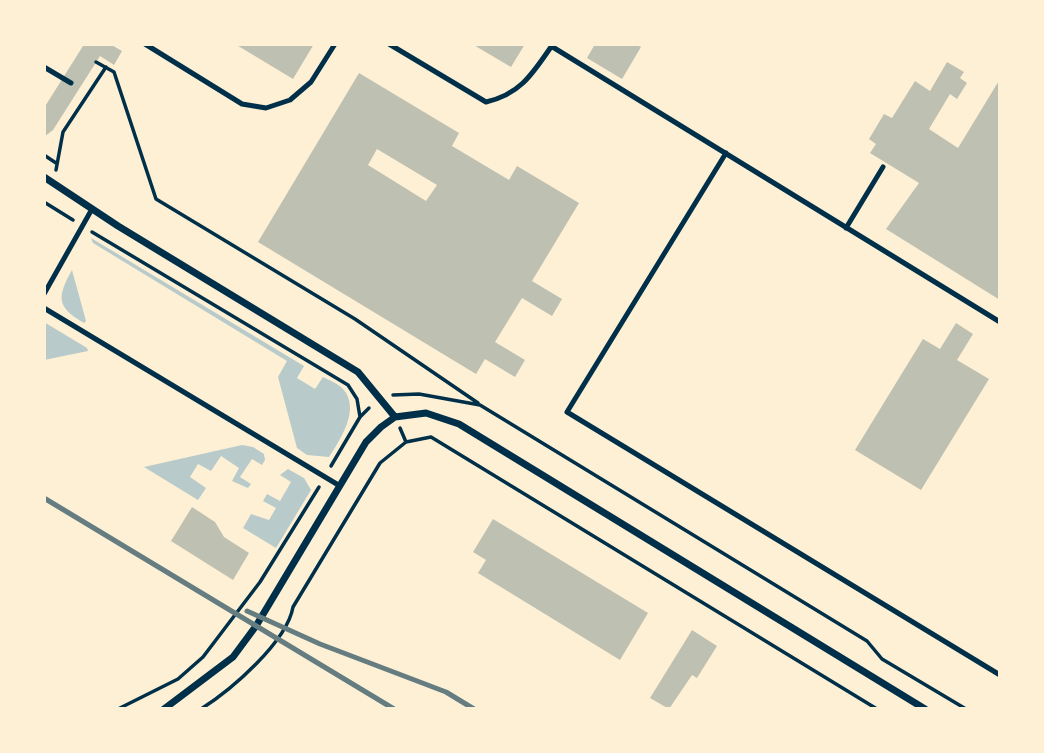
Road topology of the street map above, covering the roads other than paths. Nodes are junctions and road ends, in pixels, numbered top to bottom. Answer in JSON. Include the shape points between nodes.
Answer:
{"nodes":[{"id":1,"x":145,"y":44,"type":"edge"},
{"id":2,"x":335,"y":44,"type":"edge"},
{"id":3,"x":389,"y":44,"type":"edge"},
{"id":4,"x":552,"y":45,"type":"edge"},
{"id":5,"x":44,"y":67,"type":"edge"},
{"id":6,"x":71,"y":83,"type":"dead end"},
{"id":7,"x":726,"y":153,"type":"junction"},
{"id":8,"x":883,"y":167,"type":"dead end"},
{"id":9,"x":44,"y":177,"type":"edge"},
{"id":10,"x":92,"y":209,"type":"junction"},
{"id":11,"x":846,"y":228,"type":"junction"},
{"id":12,"x":44,"y":294,"type":"edge"},
{"id":13,"x":44,"y":308,"type":"edge"},
{"id":14,"x":1000,"y":322,"type":"edge"},
{"id":15,"x":395,"y":417,"type":"junction"},
{"id":16,"x":340,"y":486,"type":"junction"},
{"id":17,"x":1000,"y":675,"type":"edge"},
{"id":18,"x":164,"y":709,"type":"edge"},
{"id":19,"x":925,"y":709,"type":"edge"}],
"edges":[{"from":1,"to":2,"type":"lane","via":[[242,103],[266,108],[290,100],[311,82]]},
{"from":3,"to":4,"type":"lane","via":[[486,102],[508,97]]},
{"from":4,"to":7,"type":"lane"},
{"from":5,"to":6,"type":"lane"},
{"from":7,"to":11,"type":"lane"},
{"from":7,"to":17,"type":"lane","via":[[567,412]]},
{"from":8,"to":11,"type":"lane"},
{"from":9,"to":10,"type":"street"},
{"from":10,"to":12,"type":"lane"},
{"from":10,"to":15,"type":"street","via":[[358,372]]},
{"from":11,"to":14,"type":"lane"},
{"from":13,"to":16,"type":"lane"},
{"from":15,"to":16,"type":"street","via":[[366,442]]},
{"from":15,"to":19,"type":"street","via":[[426,413],[459,424]]},
{"from":16,"to":18,"type":"street","via":[[233,657]]}]}
